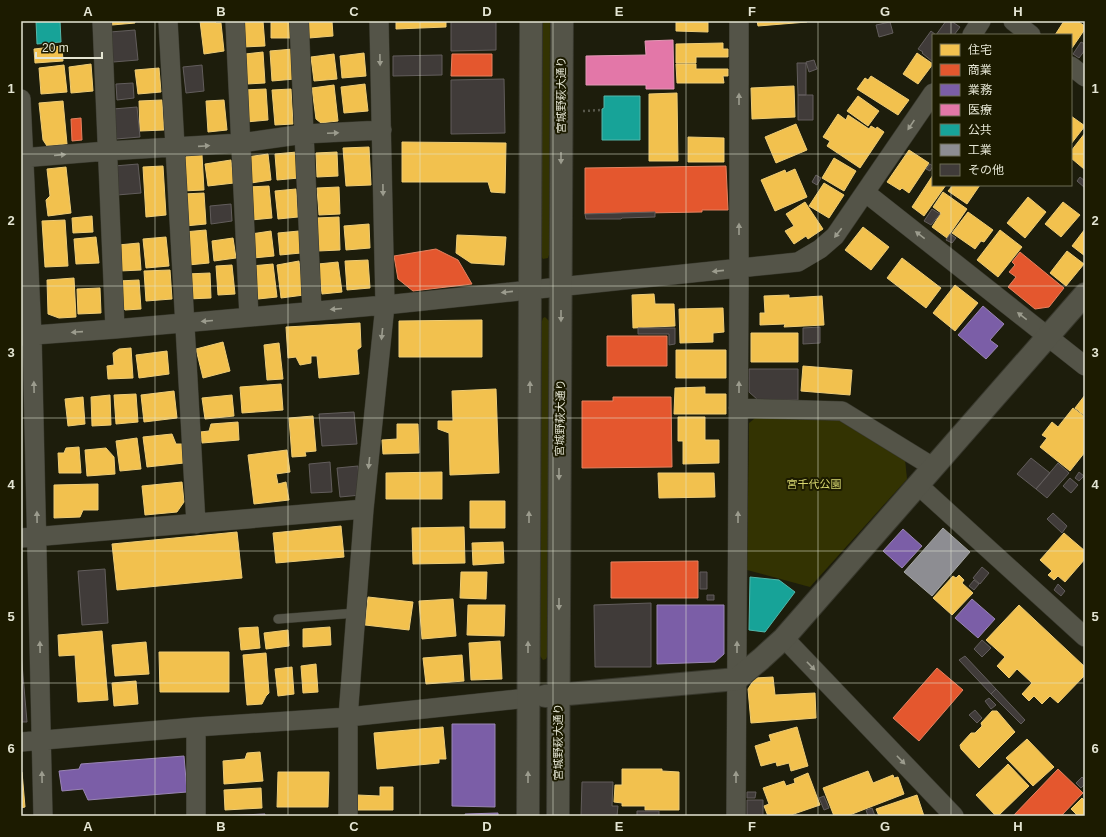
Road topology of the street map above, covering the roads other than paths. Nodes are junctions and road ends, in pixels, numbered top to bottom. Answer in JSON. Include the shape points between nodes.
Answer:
{"nodes":[{"id":1,"x":102,"y":21,"type":"edge"},
{"id":2,"x":168,"y":21,"type":"edge"},
{"id":3,"x":235,"y":21,"type":"edge"},
{"id":4,"x":298,"y":21,"type":"edge"},
{"id":5,"x":379,"y":21,"type":"edge"},
{"id":6,"x":531,"y":21,"type":"edge"},
{"id":7,"x":562,"y":21,"type":"edge"},
{"id":8,"x":739,"y":21,"type":"edge"},
{"id":9,"x":981,"y":21,"type":"edge"},
{"id":10,"x":1013,"y":21,"type":"edge"},
{"id":11,"x":973,"y":34,"type":"edge"},
{"id":12,"x":1030,"y":34,"type":"edge"},
{"id":13,"x":1072,"y":67,"type":"edge"},
{"id":14,"x":1085,"y":77,"type":"edge"},
{"id":15,"x":932,"y":94,"type":"edge"},
{"id":16,"x":21,"y":100,"type":"edge"},
{"id":17,"x":382,"y":130,"type":"junction"},
{"id":18,"x":304,"y":134,"type":"junction"},
{"id":19,"x":241,"y":143,"type":"junction"},
{"id":20,"x":175,"y":148,"type":"junction"},
{"id":21,"x":107,"y":151,"type":"junction"},
{"id":22,"x":22,"y":158,"type":"edge"},
{"id":23,"x":866,"y":193,"type":"junction"},
{"id":24,"x":739,"y":268,"type":"junction"},
{"id":25,"x":560,"y":287,"type":"junction"},
{"id":26,"x":530,"y":290,"type":"junction"},
{"id":27,"x":1085,"y":294,"type":"edge"},
{"id":28,"x":385,"y":305,"type":"junction"},
{"id":29,"x":312,"y":311,"type":"junction"},
{"id":30,"x":249,"y":317,"type":"junction"},
{"id":31,"x":185,"y":323,"type":"junction"},
{"id":32,"x":114,"y":329,"type":"junction"},
{"id":33,"x":27,"y":336,"type":"edge"},
{"id":34,"x":1048,"y":336,"type":"junction"},
{"id":35,"x":1085,"y":366,"type":"edge"},
{"id":36,"x":738,"y":408,"type":"junction"},
{"id":37,"x":933,"y":467,"type":"junction"},
{"id":38,"x":918,"y":485,"type":"junction"},
{"id":39,"x":364,"y":509,"type":"junction"},
{"id":40,"x":196,"y":524,"type":"junction"},
{"id":41,"x":29,"y":538,"type":"edge"},
{"id":42,"x":356,"y":613,"type":"junction"},
{"id":43,"x":278,"y":619,"type":"dead end"},
{"id":44,"x":1085,"y":637,"type":"edge"},
{"id":45,"x":784,"y":638,"type":"junction"},
{"id":46,"x":737,"y":679,"type":"junction"},
{"id":47,"x":558,"y":695,"type":"junction"},
{"id":48,"x":528,"y":698,"type":"junction"},
{"id":49,"x":348,"y":717,"type":"junction"},
{"id":50,"x":196,"y":727,"type":"junction"},
{"id":51,"x":42,"y":740,"type":"junction"},
{"id":52,"x":21,"y":742,"type":"edge"},
{"id":53,"x":43,"y":816,"type":"edge"},
{"id":54,"x":196,"y":816,"type":"edge"},
{"id":55,"x":348,"y":816,"type":"edge"},
{"id":56,"x":528,"y":816,"type":"edge"},
{"id":57,"x":558,"y":816,"type":"edge"},
{"id":58,"x":736,"y":816,"type":"edge"},
{"id":59,"x":954,"y":816,"type":"edge"}],
"edges":[{"from":1,"to":21,"type":"street"},
{"from":2,"to":20,"type":"street"},
{"from":3,"to":19,"type":"street"},
{"from":4,"to":18,"type":"street"},
{"from":5,"to":17,"type":"street","one_way":true},
{"from":6,"to":26,"type":"street"},
{"from":7,"to":25,"type":"street","name":"宮城野萩大通り","one_way":true},
{"from":24,"to":8,"type":"street","one_way":true},
{"from":9,"to":11,"type":"street"},
{"from":10,"to":12,"type":"street"},
{"from":13,"to":14,"type":"street"},
{"from":15,"to":23,"type":"street","one_way":true},
{"from":16,"to":22,"type":"street"},
{"from":18,"to":17,"type":"street","one_way":true},
{"from":17,"to":28,"type":"street","one_way":true},
{"from":18,"to":19,"type":"street"},
{"from":18,"to":29,"type":"street"},
{"from":20,"to":19,"type":"street","one_way":true},
{"from":19,"to":30,"type":"street"},
{"from":20,"to":21,"type":"street"},
{"from":20,"to":31,"type":"street"},
{"from":22,"to":21,"type":"street","one_way":true},
{"from":21,"to":32,"type":"street"},
{"from":22,"to":33,"type":"street"},
{"from":23,"to":24,"type":"street","one_way":true,"via":[[835,236],[820,250],[798,262]]},
{"from":34,"to":23,"type":"street","one_way":true},
{"from":24,"to":25,"type":"street","one_way":true},
{"from":36,"to":24,"type":"street","one_way":true},
{"from":25,"to":26,"type":"street"},
{"from":25,"to":47,"type":"street","name":"宮城野萩大通り","one_way":true},
{"from":26,"to":28,"type":"street","one_way":true},
{"from":48,"to":26,"type":"street","one_way":true},
{"from":27,"to":34,"type":"street"},
{"from":28,"to":29,"type":"street","one_way":true},
{"from":28,"to":39,"type":"street","one_way":true},
{"from":29,"to":30,"type":"street"},
{"from":30,"to":31,"type":"street","one_way":true},
{"from":31,"to":32,"type":"street"},
{"from":31,"to":40,"type":"street"},
{"from":32,"to":33,"type":"street","one_way":true},
{"from":41,"to":33,"type":"street","one_way":true},
{"from":34,"to":35,"type":"street"},
{"from":34,"to":37,"type":"street"},
{"from":36,"to":37,"type":"street","via":[[842,411]]},
{"from":46,"to":36,"type":"street","one_way":true},
{"from":37,"to":38,"type":"street"},
{"from":38,"to":44,"type":"street"},
{"from":38,"to":45,"type":"street"},
{"from":39,"to":40,"type":"street"},
{"from":39,"to":42,"type":"street"},
{"from":40,"to":41,"type":"street"},
{"from":51,"to":41,"type":"street","one_way":true},
{"from":42,"to":43,"type":"lane"},
{"from":42,"to":49,"type":"street"},
{"from":45,"to":46,"type":"street"},
{"from":45,"to":59,"type":"street","one_way":true},
{"from":46,"to":47,"type":"street"},
{"from":58,"to":46,"type":"street","one_way":true},
{"from":47,"to":48,"type":"street"},
{"from":47,"to":57,"type":"street","name":"宮城野萩大通り"},
{"from":48,"to":49,"type":"street"},
{"from":56,"to":48,"type":"street","one_way":true},
{"from":49,"to":50,"type":"street"},
{"from":49,"to":55,"type":"street"},
{"from":50,"to":51,"type":"street"},
{"from":50,"to":54,"type":"street"},
{"from":51,"to":52,"type":"street"},
{"from":53,"to":51,"type":"street","one_way":true}]}
